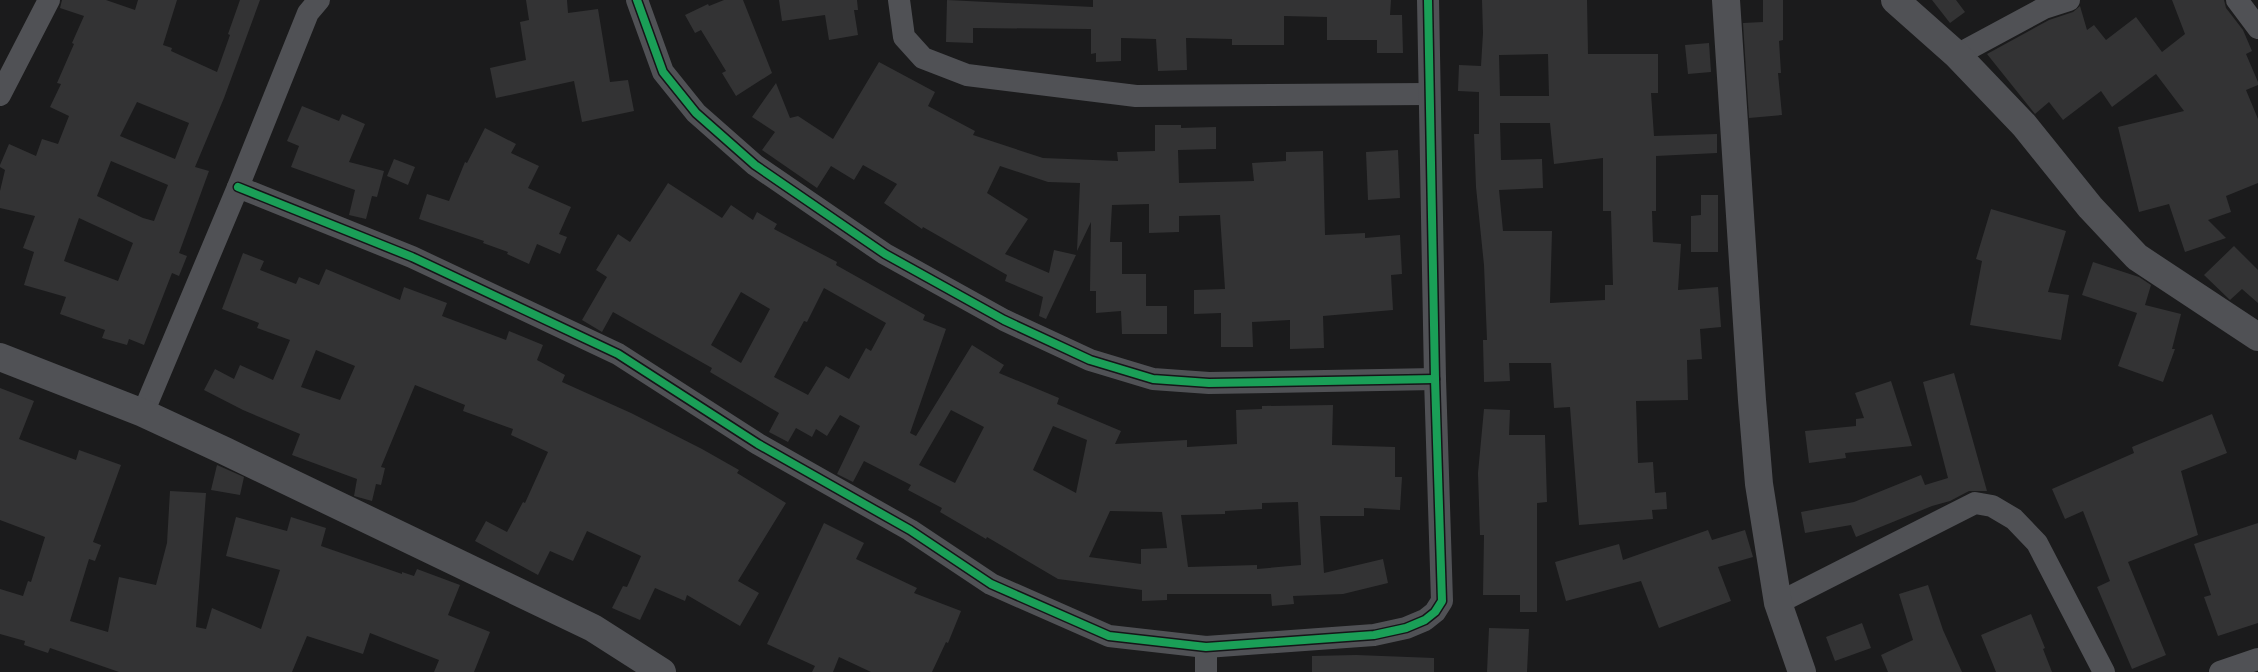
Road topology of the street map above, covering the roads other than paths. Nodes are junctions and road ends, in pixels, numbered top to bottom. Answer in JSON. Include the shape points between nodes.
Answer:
{"nodes":[{"id":1,"x":49,"y":0,"type":"edge"},
{"id":2,"x":319,"y":0,"type":"edge"},
{"id":3,"x":637,"y":0,"type":"edge"},
{"id":4,"x":899,"y":0,"type":"edge"},
{"id":5,"x":1428,"y":0,"type":"edge"},
{"id":6,"x":1726,"y":0,"type":"edge"},
{"id":7,"x":1895,"y":0,"type":"edge"},
{"id":8,"x":2068,"y":0,"type":"edge"},
{"id":9,"x":2237,"y":0,"type":"edge"},
{"id":10,"x":2258,"y":28,"type":"edge"},
{"id":11,"x":1956,"y":55,"type":"junction"},
{"id":12,"x":0,"y":94,"type":"edge"},
{"id":13,"x":1429,"y":94,"type":"junction"},
{"id":14,"x":238,"y":187,"type":"junction"},
{"id":15,"x":2258,"y":337,"type":"edge"},
{"id":16,"x":0,"y":356,"type":"edge"},
{"id":17,"x":1434,"y":379,"type":"junction"},
{"id":18,"x":143,"y":413,"type":"junction"},
{"id":19,"x":1778,"y":603,"type":"junction"},
{"id":20,"x":1206,"y":647,"type":"junction"},
{"id":21,"x":2258,"y":659,"type":"edge"},
{"id":22,"x":655,"y":670,"type":"edge"},
{"id":23,"x":1206,"y":672,"type":"edge"},
{"id":24,"x":1802,"y":672,"type":"edge"},
{"id":25,"x":2104,"y":672,"type":"edge"},
{"id":26,"x":2220,"y":672,"type":"edge"}],
"edges":[{"from":1,"to":12,"type":"street"},
{"from":2,"to":14,"type":"street","via":[[308,13]]},
{"from":3,"to":17,"type":"street","via":[[664,72],[696,113],[755,166],[885,254],[1004,320],[1090,360],[1152,380]]},
{"from":4,"to":13,"type":"street","via":[[904,37],[924,58],[967,75],[1136,96]]},
{"from":5,"to":13,"type":"street"},
{"from":6,"to":19,"type":"street","via":[[1759,484]]},
{"from":7,"to":11,"type":"street"},
{"from":8,"to":11,"type":"street","via":[[2044,8]]},
{"from":9,"to":10,"type":"street"},
{"from":11,"to":15,"type":"street","via":[[2024,125],[2090,207],[2137,257]]},
{"from":13,"to":17,"type":"street"},
{"from":14,"to":18,"type":"street"},
{"from":14,"to":20,"type":"street","via":[[412,257],[618,354],[758,444],[910,530],[991,584],[1108,636]]},
{"from":16,"to":18,"type":"street"},
{"from":17,"to":20,"type":"street","via":[[1442,600],[1435,612],[1406,628],[1374,635]]},
{"from":18,"to":22,"type":"street","via":[[593,628]]},
{"from":19,"to":24,"type":"street"},
{"from":19,"to":25,"type":"street","via":[[1975,503],[1992,506],[2014,519],[2037,543]]},
{"from":20,"to":23,"type":"street"},
{"from":21,"to":26,"type":"street"}]}
